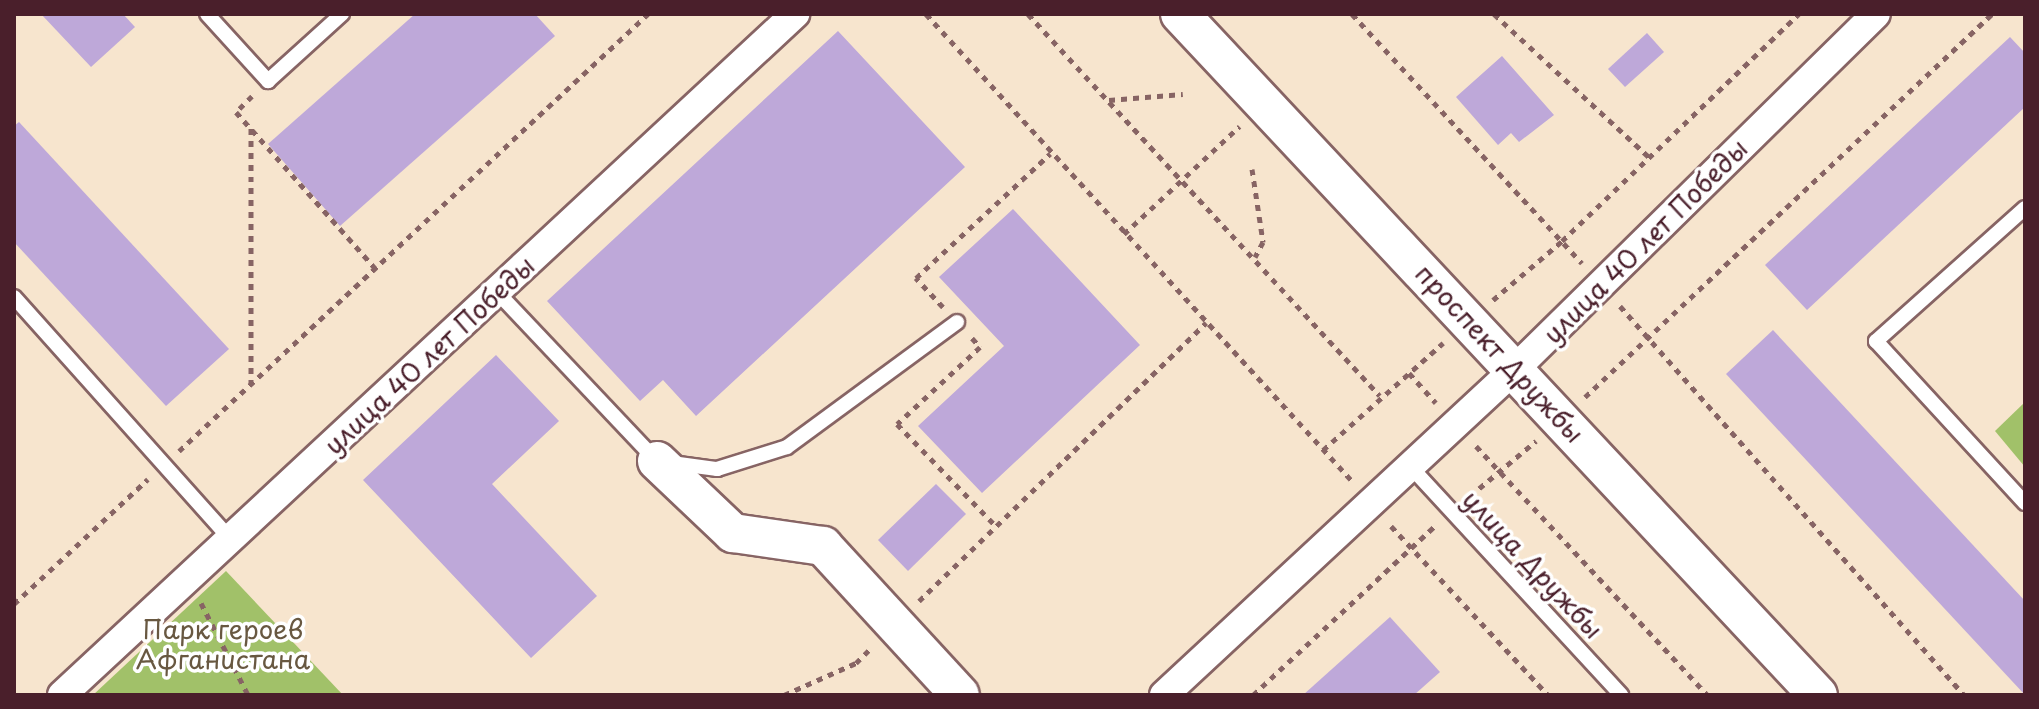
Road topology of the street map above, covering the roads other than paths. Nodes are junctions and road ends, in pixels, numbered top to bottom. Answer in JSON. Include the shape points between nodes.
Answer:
{"nodes":[{"id":1,"x":207,"y":14,"type":"edge"},
{"id":2,"x":342,"y":14,"type":"edge"},
{"id":3,"x":795,"y":14,"type":"edge"},
{"id":4,"x":1180,"y":14,"type":"edge"},
{"id":5,"x":1876,"y":14,"type":"edge"},
{"id":6,"x":2025,"y":208,"type":"edge"},
{"id":7,"x":497,"y":292,"type":"junction"},
{"id":8,"x":14,"y":297,"type":"edge"},
{"id":9,"x":957,"y":322,"type":"dead end"},
{"id":10,"x":1515,"y":369,"type":"junction"},
{"id":11,"x":657,"y":461,"type":"junction"},
{"id":12,"x":1409,"y":465,"type":"junction"},
{"id":13,"x":2025,"y":503,"type":"edge"},
{"id":14,"x":231,"y":540,"type":"junction"},
{"id":15,"x":62,"y":695,"type":"edge"},
{"id":16,"x":960,"y":695,"type":"edge"},
{"id":17,"x":1164,"y":695,"type":"edge"},
{"id":18,"x":1621,"y":695,"type":"edge"},
{"id":19,"x":1818,"y":695,"type":"edge"}],
"edges":[{"from":1,"to":2,"type":"lane","via":[[268,81]]},
{"from":3,"to":7,"type":"street","name":"улица 40 лет Победы"},
{"from":4,"to":10,"type":"street","name":"проспект Дружбы"},
{"from":5,"to":10,"type":"street","name":"улица 40 лет Победы"},
{"from":6,"to":13,"type":"lane","via":[[1876,341]]},
{"from":7,"to":11,"type":"lane"},
{"from":7,"to":14,"type":"street","name":"улица 40 лет Победы"},
{"from":8,"to":14,"type":"lane"},
{"from":9,"to":11,"type":"lane","via":[[787,447],[717,469]]},
{"from":10,"to":12,"type":"street","name":"улица 40 лет Победы"},
{"from":10,"to":19,"type":"street","name":"проспект Дружбы"},
{"from":11,"to":16,"type":"street","via":[[733,533],[823,546]]},
{"from":12,"to":17,"type":"street","name":"улица 40 лет Победы"},
{"from":12,"to":18,"type":"lane","name":"улица Дружбы"},
{"from":14,"to":15,"type":"street","name":"улица 40 лет Победы"}]}
